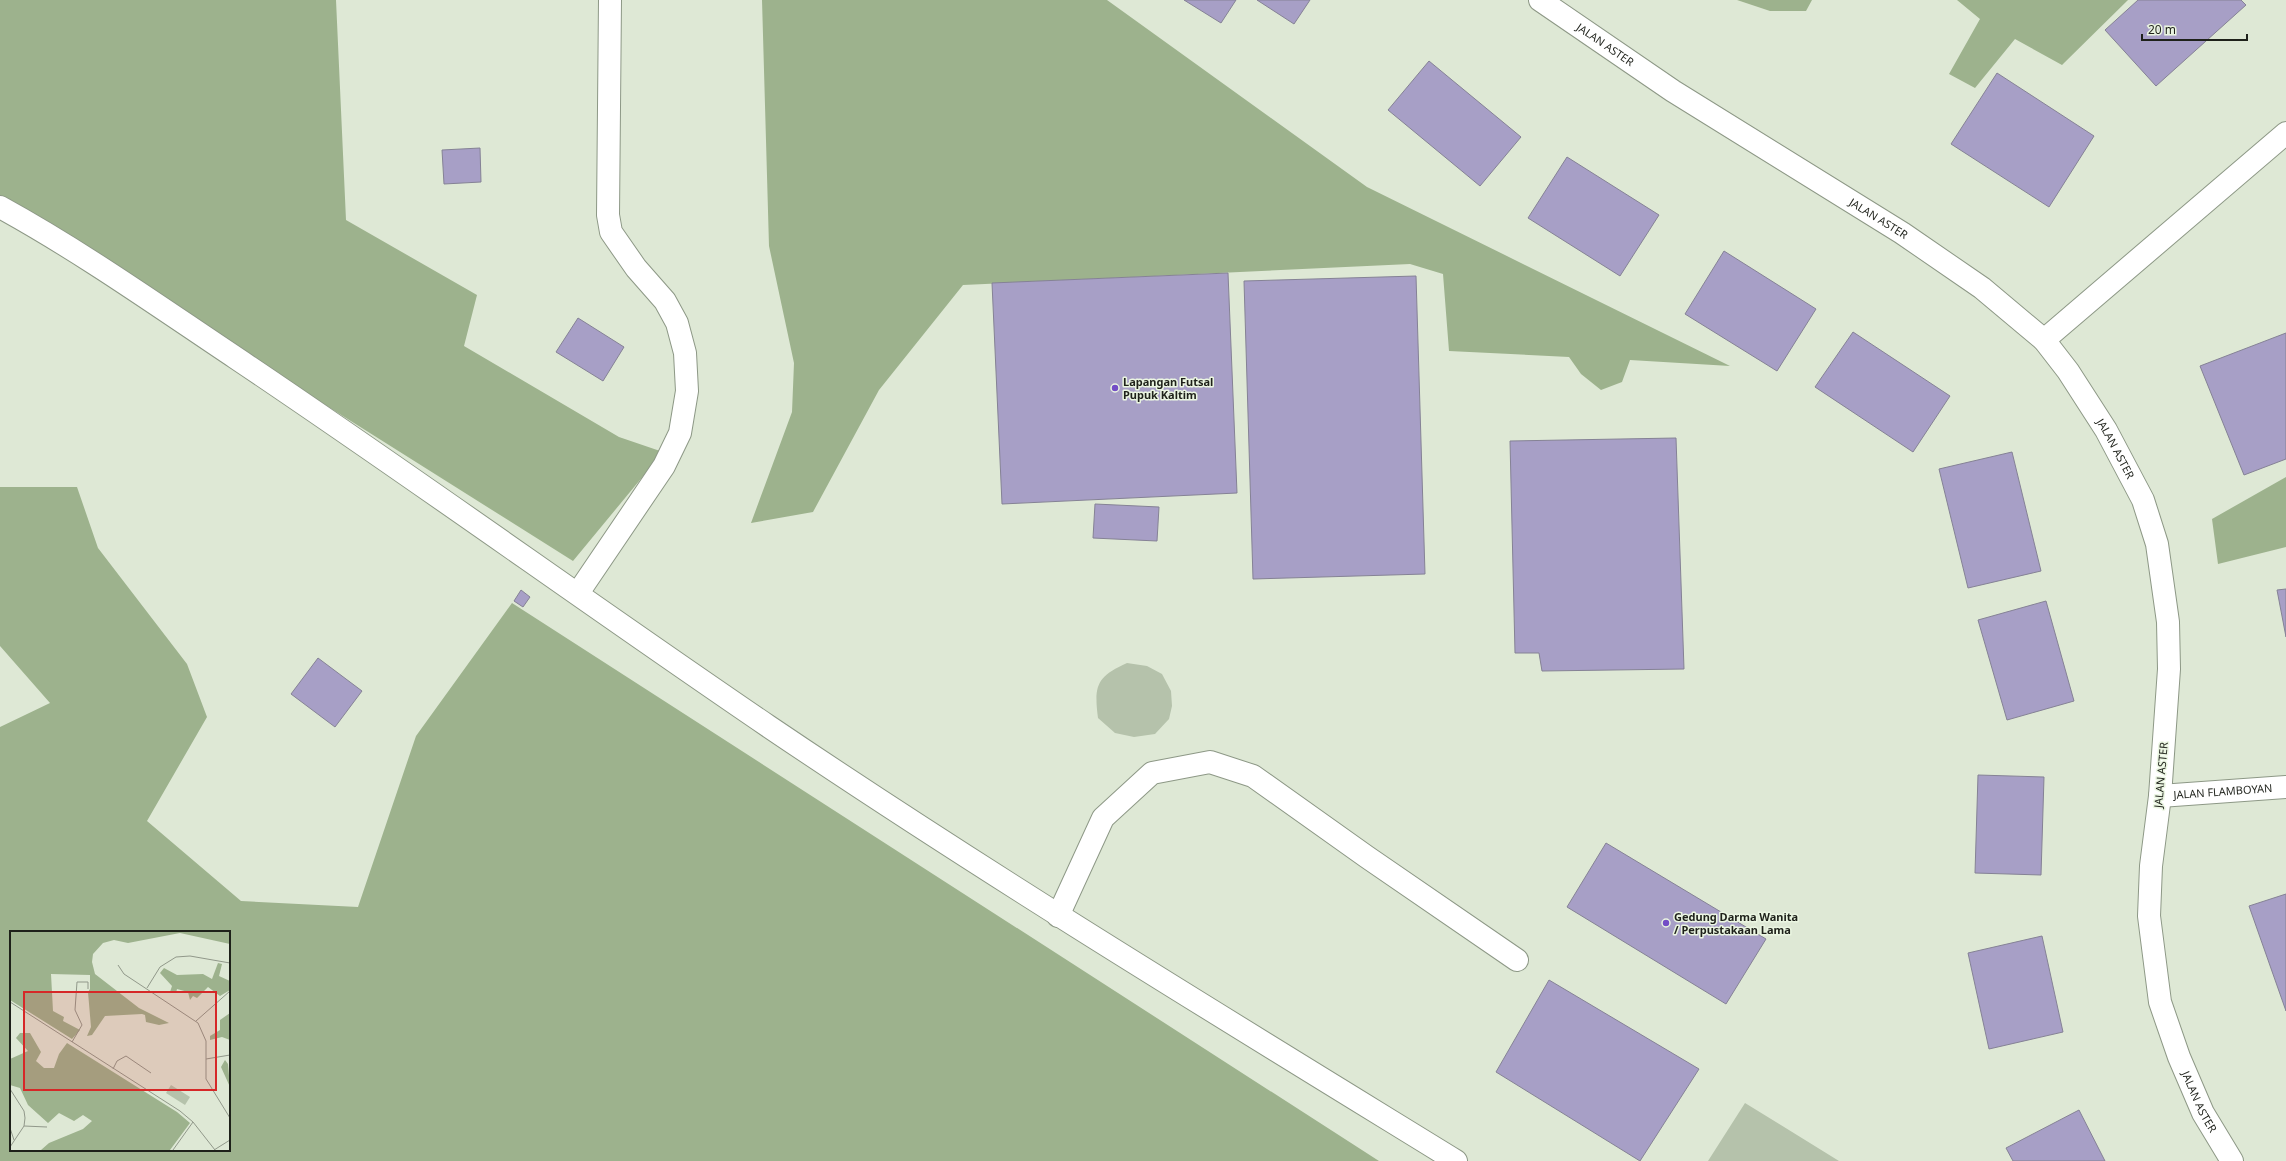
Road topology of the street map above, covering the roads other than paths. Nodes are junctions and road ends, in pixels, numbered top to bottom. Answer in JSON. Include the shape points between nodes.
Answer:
{"nodes":[{"id":1,"x":610,"y":0,"type":"edge"},
{"id":2,"x":1540,"y":0,"type":"edge"},
{"id":3,"x":2286,"y":133,"type":"edge"},
{"id":4,"x":0,"y":207,"type":"edge"},
{"id":5,"x":2044,"y":340,"type":"junction"},
{"id":6,"x":578,"y":593,"type":"junction"},
{"id":7,"x":2286,"y":787,"type":"edge"},
{"id":8,"x":2160,"y":796,"type":"junction"},
{"id":9,"x":1058,"y":916,"type":"junction"},
{"id":10,"x":1517,"y":960,"type":"dead end"},
{"id":11,"x":1456,"y":1161,"type":"edge"},
{"id":12,"x":2232,"y":1161,"type":"edge"}],
"edges":[{"from":1,"to":6,"type":"street","via":[[608,216],[611,232],[636,268],[665,300],[677,322],[685,353],[687,391],[680,433],[664,466]]},
{"from":2,"to":5,"type":"street","name":"JALAN ASTER","via":[[1673,91],[1914,242],[1982,288]]},
{"from":3,"to":5,"type":"street"},
{"from":4,"to":6,"type":"street","via":[[39,228],[138,292],[339,427]]},
{"from":5,"to":8,"type":"street","name":"JALAN ASTER","via":[[2068,371],[2106,430],[2143,500],[2157,544],[2168,622],[2169,669]]},
{"from":6,"to":9,"type":"street","via":[[768,726]]},
{"from":7,"to":8,"type":"street","name":"JALAN FLAMBOYAN"},
{"from":8,"to":12,"type":"street","name":"JALAN ASTER","via":[[2151,866],[2149,916],[2160,1002],[2179,1057],[2203,1113]]},
{"from":9,"to":10,"type":"street","via":[[1103,818],[1152,773],[1210,762],[1253,776]]},
{"from":9,"to":11,"type":"street"}]}
